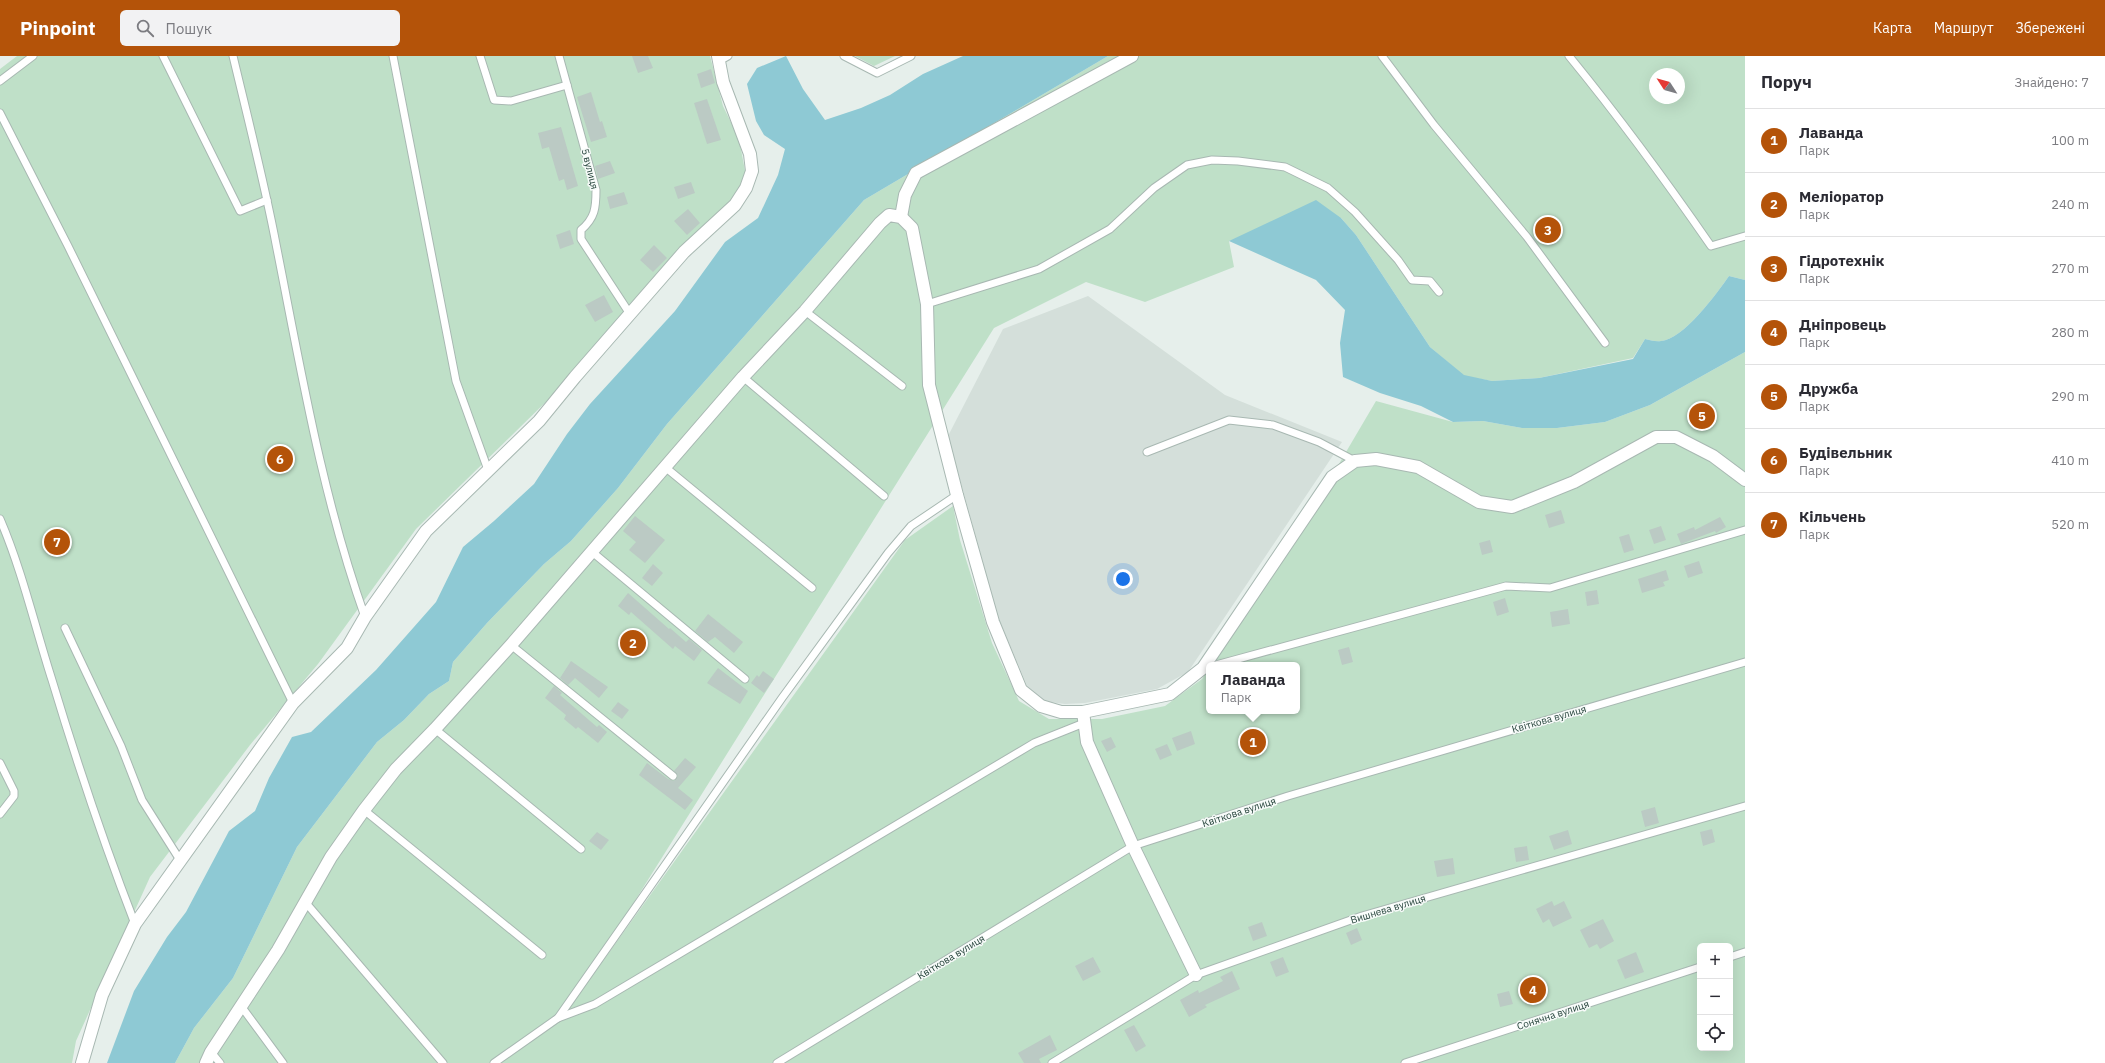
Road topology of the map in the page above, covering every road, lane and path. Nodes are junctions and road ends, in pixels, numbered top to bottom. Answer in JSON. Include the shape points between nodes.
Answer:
{"nodes":[{"id":1,"x":33,"y":56,"type":"edge"},
{"id":2,"x":164,"y":56,"type":"edge"},
{"id":3,"x":233,"y":56,"type":"edge"},
{"id":4,"x":393,"y":56,"type":"edge"},
{"id":5,"x":480,"y":56,"type":"edge"},
{"id":6,"x":559,"y":56,"type":"edge"},
{"id":7,"x":844,"y":56,"type":"edge"},
{"id":8,"x":911,"y":56,"type":"edge"},
{"id":9,"x":1132,"y":56,"type":"edge"},
{"id":10,"x":1382,"y":56,"type":"edge"},
{"id":11,"x":1569,"y":56,"type":"edge"},
{"id":12,"x":722,"y":58,"type":"edge"},
{"id":13,"x":0,"y":81,"type":"edge"},
{"id":14,"x":567,"y":85,"type":"junction"},
{"id":15,"x":0,"y":113,"type":"edge"},
{"id":16,"x":268,"y":200,"type":"junction"},
{"id":17,"x":901,"y":217,"type":"junction"},
{"id":18,"x":1745,"y":236,"type":"edge"},
{"id":19,"x":1439,"y":292,"type":"dead end"},
{"id":20,"x":927,"y":304,"type":"junction"},
{"id":21,"x":805,"y":311,"type":"junction"},
{"id":22,"x":630,"y":314,"type":"junction"},
{"id":23,"x":1605,"y":343,"type":"dead end"},
{"id":24,"x":742,"y":377,"type":"junction"},
{"id":25,"x":902,"y":386,"type":"dead end"},
{"id":26,"x":1147,"y":452,"type":"dead end"},
{"id":27,"x":1354,"y":461,"type":"junction"},
{"id":28,"x":665,"y":468,"type":"junction"},
{"id":29,"x":488,"y":470,"type":"junction"},
{"id":30,"x":1745,"y":480,"type":"edge"},
{"id":31,"x":957,"y":495,"type":"junction"},
{"id":32,"x":884,"y":496,"type":"dead end"},
{"id":33,"x":0,"y":519,"type":"edge"},
{"id":34,"x":1745,"y":530,"type":"edge"},
{"id":35,"x":591,"y":551,"type":"junction"},
{"id":36,"x":812,"y":588,"type":"dead end"},
{"id":37,"x":365,"y":617,"type":"junction"},
{"id":38,"x":65,"y":628,"type":"dead end"},
{"id":39,"x":512,"y":645,"type":"junction"},
{"id":40,"x":1210,"y":662,"type":"edge"},
{"id":41,"x":1227,"y":662,"type":"edge"},
{"id":42,"x":1745,"y":662,"type":"edge"},
{"id":43,"x":1206,"y":668,"type":"edge"},
{"id":44,"x":745,"y":679,"type":"dead end"},
{"id":45,"x":293,"y":703,"type":"junction"},
{"id":46,"x":1084,"y":717,"type":"junction"},
{"id":47,"x":436,"y":729,"type":"junction"},
{"id":48,"x":0,"y":763,"type":"edge"},
{"id":49,"x":673,"y":776,"type":"dead end"},
{"id":50,"x":1745,"y":806,"type":"edge"},
{"id":51,"x":364,"y":810,"type":"junction"},
{"id":52,"x":0,"y":814,"type":"edge"},
{"id":53,"x":1133,"y":846,"type":"junction"},
{"id":54,"x":581,"y":849,"type":"dead end"},
{"id":55,"x":180,"y":860,"type":"junction"},
{"id":56,"x":306,"y":903,"type":"junction"},
{"id":57,"x":134,"y":924,"type":"junction"},
{"id":58,"x":1745,"y":952,"type":"edge"},
{"id":59,"x":542,"y":955,"type":"dead end"},
{"id":60,"x":1733,"y":956,"type":"edge"},
{"id":61,"x":1697,"y":968,"type":"edge"},
{"id":62,"x":1196,"y":975,"type":"junction"},
{"id":63,"x":241,"y":1006,"type":"junction"},
{"id":64,"x":558,"y":1018,"type":"junction"},
{"id":65,"x":211,"y":1052,"type":"junction"},
{"id":66,"x":82,"y":1063,"type":"edge"},
{"id":67,"x":206,"y":1063,"type":"edge"},
{"id":68,"x":220,"y":1063,"type":"edge"},
{"id":69,"x":283,"y":1063,"type":"edge"},
{"id":70,"x":443,"y":1063,"type":"edge"},
{"id":71,"x":494,"y":1063,"type":"edge"},
{"id":72,"x":777,"y":1063,"type":"edge"},
{"id":73,"x":1052,"y":1063,"type":"edge"},
{"id":74,"x":1405,"y":1063,"type":"edge"}],
"edges":[{"from":1,"to":13,"type":"lane"},
{"from":2,"to":16,"type":"lane","via":[[240,212]]},
{"from":3,"to":16,"type":"lane"},
{"from":4,"to":29,"type":"lane","via":[[456,381]]},
{"from":5,"to":14,"type":"lane","via":[[494,100],[511,101]]},
{"from":6,"to":14,"type":"lane","name":"5 вулиця"},
{"from":7,"to":8,"type":"lane","via":[[877,73]]},
{"from":9,"to":17,"type":"street","via":[[916,173],[905,195]]},
{"from":10,"to":23,"type":"lane","via":[[1434,125],[1527,237]]},
{"from":11,"to":18,"type":"lane","via":[[1711,246]]},
{"from":12,"to":22,"type":"street","via":[[723,82],[750,154],[752,171],[746,188],[735,205],[684,252]]},
{"from":14,"to":22,"type":"lane","name":"5 вулиця","via":[[596,190],[596,210],[590,222],[581,230],[581,239]]},
{"from":15,"to":45,"type":"lane"},
{"from":16,"to":37,"type":"lane","via":[[321,469]]},
{"from":17,"to":20,"type":"street","via":[[912,228]]},
{"from":17,"to":21,"type":"street","via":[[889,215],[880,223]]},
{"from":19,"to":20,"type":"lane","via":[[1430,281],[1412,280],[1398,260],[1355,212],[1328,188],[1285,167],[1212,160],[1187,165],[1154,188],[1110,229],[1039,269]]},
{"from":20,"to":31,"type":"street","via":[[929,385]]},
{"from":21,"to":24,"type":"street"},
{"from":21,"to":25,"type":"lane"},
{"from":22,"to":29,"type":"street","via":[[539,421]]},
{"from":24,"to":28,"type":"street"},
{"from":24,"to":32,"type":"lane"},
{"from":26,"to":27,"type":"lane","via":[[1229,420],[1273,425],[1319,442]]},
{"from":27,"to":30,"type":"street","via":[[1376,459],[1418,467],[1479,502],[1512,507],[1574,482],[1656,437],[1676,437],[1713,456]]},
{"from":27,"to":40,"type":"street","via":[[1332,477]]},
{"from":28,"to":35,"type":"street"},
{"from":28,"to":36,"type":"lane"},
{"from":29,"to":37,"type":"street","via":[[426,531]]},
{"from":31,"to":46,"type":"street","via":[[993,622],[1021,690],[1041,706]]},
{"from":31,"to":64,"type":"lane","via":[[911,526],[888,553],[782,698]]},
{"from":33,"to":57,"type":"lane","via":[[82,778]]},
{"from":34,"to":41,"type":"lane","via":[[1550,588],[1506,586]]},
{"from":35,"to":39,"type":"street"},
{"from":35,"to":44,"type":"lane"},
{"from":37,"to":45,"type":"street","via":[[347,648]]},
{"from":38,"to":55,"type":"lane","via":[[121,746],[142,800]]},
{"from":39,"to":47,"type":"street"},
{"from":39,"to":49,"type":"lane"},
{"from":42,"to":53,"type":"lane","name":"Квіткова вулиця","via":[[1288,796]]},
{"from":43,"to":46,"type":"street","via":[[1170,694]]},
{"from":45,"to":55,"type":"street"},
{"from":46,"to":53,"type":"street","via":[[1087,742]]},
{"from":46,"to":64,"type":"lane","via":[[1034,742],[595,1004]]},
{"from":47,"to":51,"type":"street","via":[[396,769]]},
{"from":47,"to":54,"type":"lane"},
{"from":48,"to":52,"type":"lane","via":[[14,796]]},
{"from":50,"to":62,"type":"lane","name":"Вишнева вулиця","via":[[1362,916]]},
{"from":51,"to":56,"type":"street","via":[[331,857]]},
{"from":51,"to":59,"type":"lane"},
{"from":53,"to":62,"type":"street"},
{"from":53,"to":72,"type":"lane","name":"Квіткова вулиця"},
{"from":55,"to":57,"type":"street"},
{"from":56,"to":63,"type":"street"},
{"from":56,"to":70,"type":"lane"},
{"from":57,"to":66,"type":"street","via":[[102,995]]},
{"from":58,"to":60,"type":"lane"},
{"from":61,"to":74,"type":"lane","name":"Сонячна вулиця"},
{"from":62,"to":73,"type":"lane","name":"Вишнева вулиця"},
{"from":63,"to":65,"type":"street"},
{"from":63,"to":69,"type":"lane"},
{"from":64,"to":71,"type":"lane"},
{"from":65,"to":67,"type":"street"},
{"from":65,"to":68,"type":"lane"}]}
